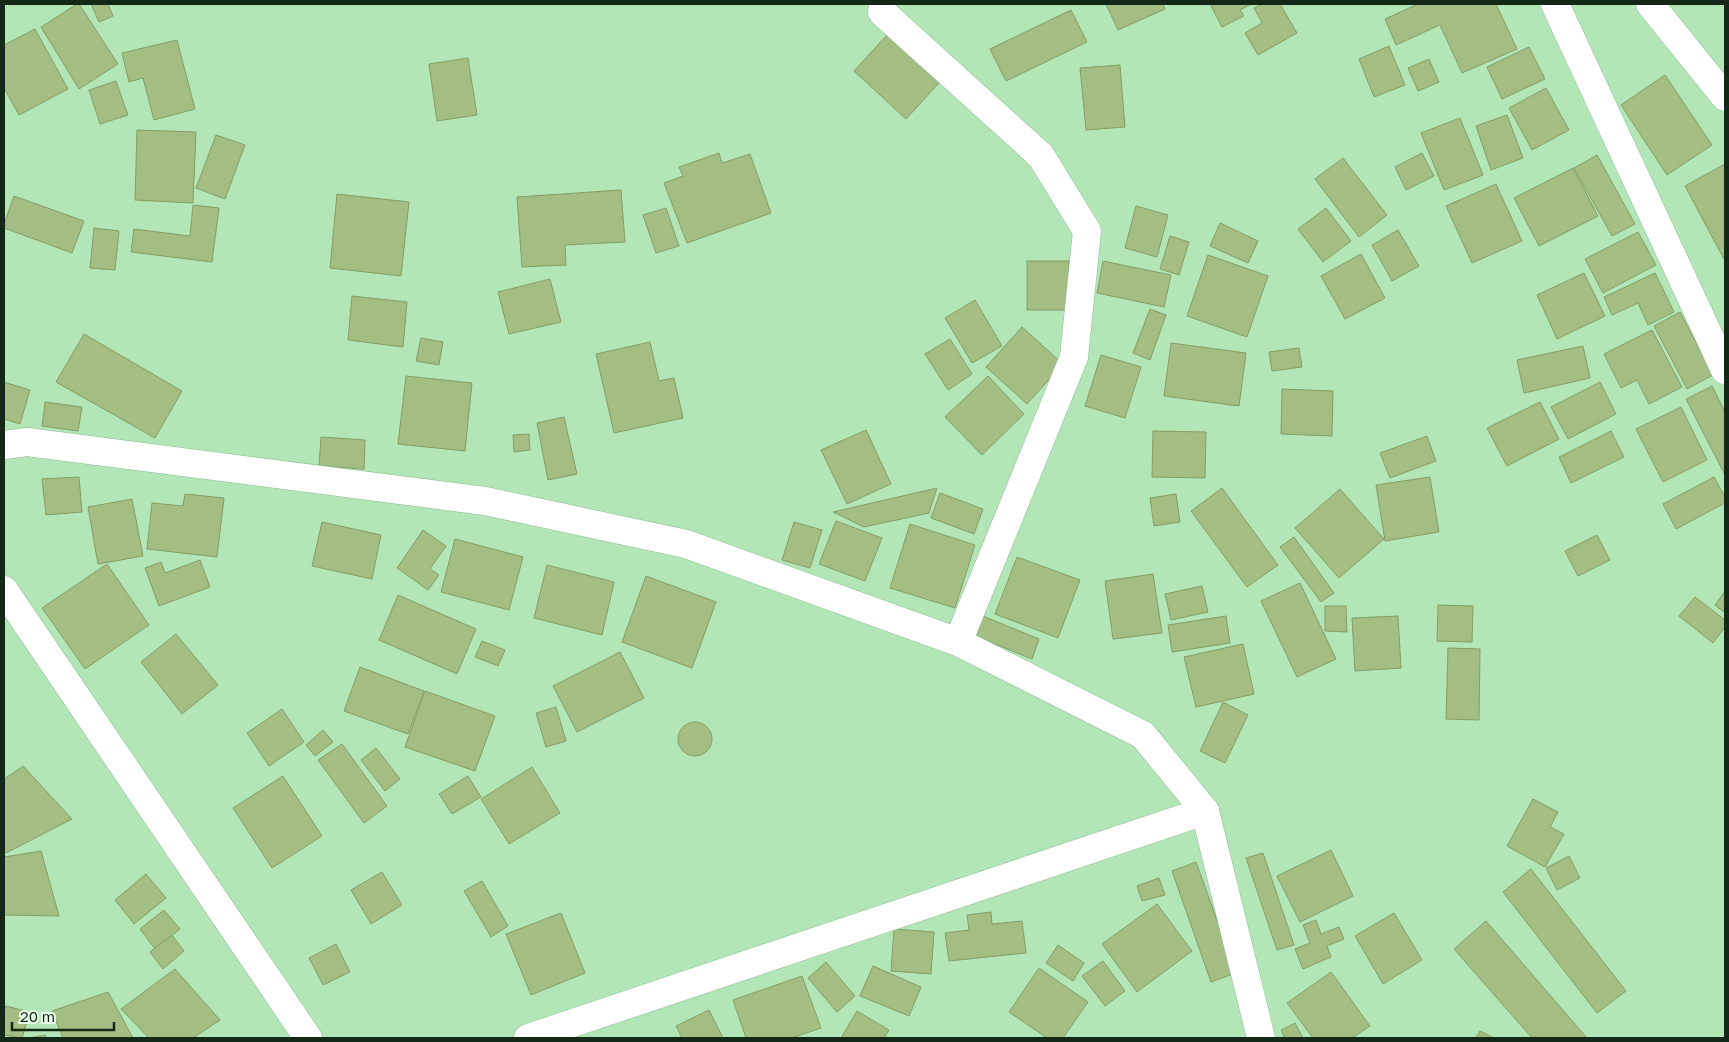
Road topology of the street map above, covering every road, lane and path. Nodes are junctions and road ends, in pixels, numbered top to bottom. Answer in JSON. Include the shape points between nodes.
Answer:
{"nodes":[{"id":1,"x":1555,"y":4,"type":"edge"},
{"id":2,"x":1650,"y":4,"type":"edge"},
{"id":3,"x":882,"y":12,"type":"dead end"},
{"id":4,"x":1725,"y":96,"type":"edge"},
{"id":5,"x":1725,"y":370,"type":"edge"},
{"id":6,"x":4,"y":445,"type":"edge"},
{"id":7,"x":4,"y":590,"type":"edge"},
{"id":8,"x":958,"y":642,"type":"junction"},
{"id":9,"x":1205,"y":811,"type":"junction"},
{"id":10,"x":308,"y":1038,"type":"edge"},
{"id":11,"x":528,"y":1038,"type":"edge"},
{"id":12,"x":1261,"y":1038,"type":"edge"}],
"edges":[{"from":1,"to":5,"type":"street"},
{"from":2,"to":4,"type":"street"},
{"from":3,"to":8,"type":"street","via":[[1041,156],[1087,231],[1074,357]]},
{"from":6,"to":8,"type":"street","via":[[26,442],[484,501],[686,544]]},
{"from":7,"to":10,"type":"street"},
{"from":8,"to":9,"type":"street","via":[[1143,735]]},
{"from":9,"to":11,"type":"street"},
{"from":9,"to":12,"type":"street"}]}
